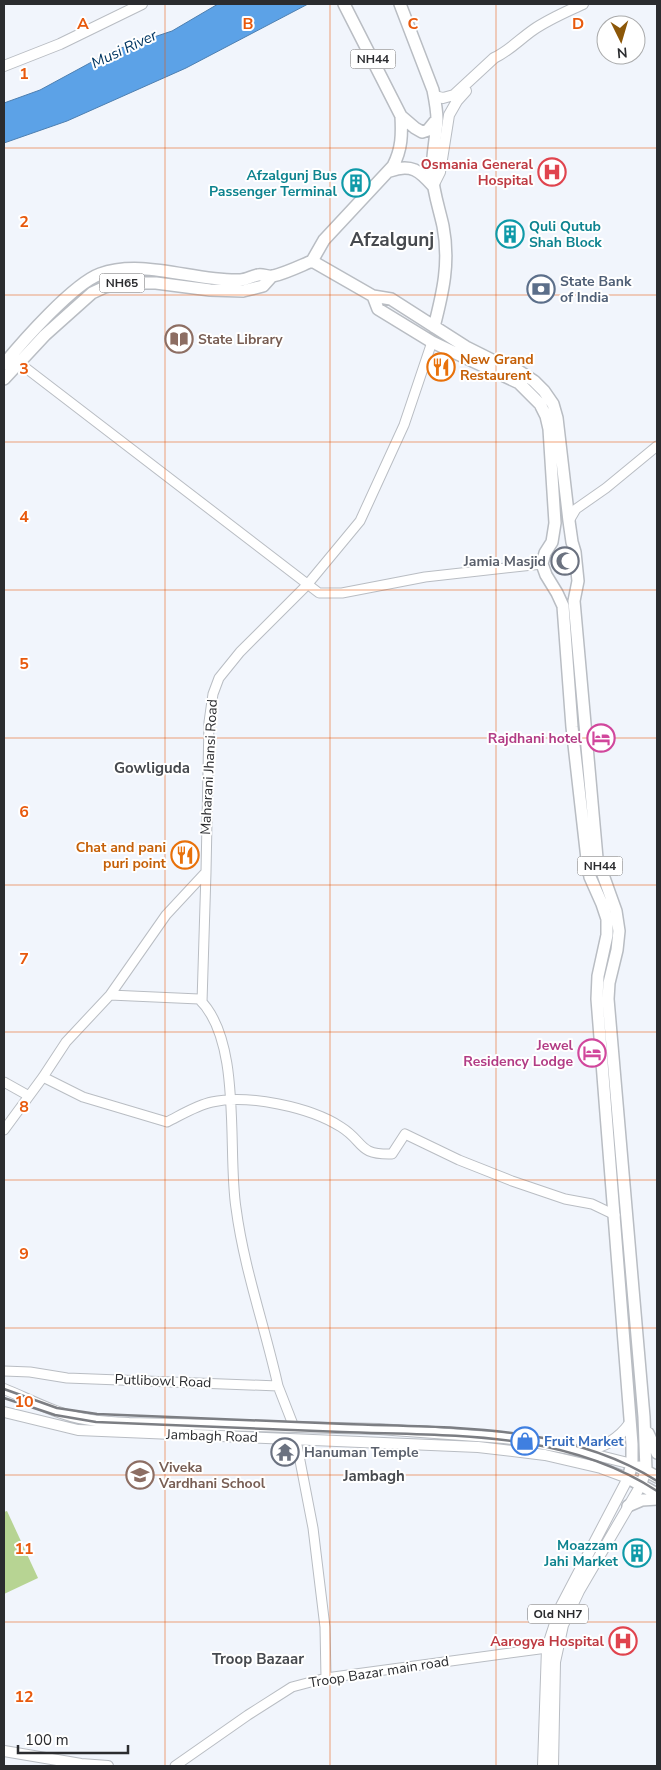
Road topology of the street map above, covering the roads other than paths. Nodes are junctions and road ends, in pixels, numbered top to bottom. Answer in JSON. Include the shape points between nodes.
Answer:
{"nodes":[{"id":1,"x":142,"y":4,"type":"edge"},
{"id":2,"x":344,"y":4,"type":"edge"},
{"id":3,"x":400,"y":4,"type":"edge"},
{"id":4,"x":583,"y":4,"type":"edge"},
{"id":5,"x":501,"y":54,"type":"junction"},
{"id":6,"x":4,"y":66,"type":"edge"},
{"id":7,"x":434,"y":93,"type":"junction"},
{"id":8,"x":401,"y":116,"type":"junction"},
{"id":9,"x":437,"y":119,"type":"junction"},
{"id":10,"x":390,"y":171,"type":"junction"},
{"id":11,"x":433,"y":186,"type":"junction"},
{"id":12,"x":312,"y":261,"type":"junction"},
{"id":13,"x":168,"y":271,"type":"junction"},
{"id":14,"x":272,"y":276,"type":"junction"},
{"id":15,"x":166,"y":284,"type":"junction"},
{"id":16,"x":372,"y":296,"type":"junction"},
{"id":17,"x":434,"y":327,"type":"junction"},
{"id":18,"x":432,"y":342,"type":"junction"},
{"id":19,"x":18,"y":362,"type":"junction"},
{"id":20,"x":4,"y":364,"type":"edge"},
{"id":21,"x":4,"y":379,"type":"edge"},
{"id":22,"x":657,"y":446,"type":"edge"},
{"id":23,"x":568,"y":521,"type":"junction"},
{"id":24,"x":542,"y":564,"type":"junction"},
{"id":25,"x":307,"y":585,"type":"junction"},
{"id":26,"x":568,"y":602,"type":"junction"},
{"id":27,"x":206,"y":872,"type":"junction"},
{"id":28,"x":110,"y":995,"type":"junction"},
{"id":29,"x":202,"y":1002,"type":"junction"},
{"id":30,"x":43,"y":1078,"type":"junction"},
{"id":31,"x":4,"y":1082,"type":"edge"},
{"id":32,"x":29,"y":1096,"type":"junction"},
{"id":33,"x":230,"y":1100,"type":"junction"},
{"id":34,"x":4,"y":1130,"type":"edge"},
{"id":35,"x":615,"y":1215,"type":"junction"},
{"id":36,"x":4,"y":1370,"type":"edge"},
{"id":37,"x":278,"y":1386,"type":"junction"},
{"id":38,"x":4,"y":1389,"type":"edge"},
{"id":39,"x":4,"y":1412,"type":"edge"},
{"id":40,"x":78,"y":1417,"type":"junction"},
{"id":41,"x":630,"y":1423,"type":"junction"},
{"id":42,"x":294,"y":1427,"type":"junction"},
{"id":43,"x":644,"y":1427,"type":"junction"},
{"id":44,"x":71,"y":1429,"type":"junction"},
{"id":45,"x":296,"y":1440,"type":"junction"},
{"id":46,"x":579,"y":1451,"type":"junction"},
{"id":47,"x":657,"y":1453,"type":"edge"},
{"id":48,"x":573,"y":1462,"type":"junction"},
{"id":49,"x":632,"y":1464,"type":"junction"},
{"id":50,"x":646,"y":1470,"type":"junction"},
{"id":51,"x":657,"y":1477,"type":"edge"},
{"id":52,"x":628,"y":1478,"type":"junction"},
{"id":53,"x":641,"y":1485,"type":"junction"},
{"id":54,"x":657,"y":1494,"type":"edge"},
{"id":55,"x":657,"y":1499,"type":"edge"},
{"id":56,"x":628,"y":1506,"type":"junction"},
{"id":57,"x":552,"y":1649,"type":"junction"},
{"id":58,"x":326,"y":1678,"type":"junction"},
{"id":59,"x":4,"y":1751,"type":"edge"},
{"id":60,"x":108,"y":1766,"type":"edge"},
{"id":61,"x":175,"y":1766,"type":"edge"},
{"id":62,"x":543,"y":1766,"type":"edge"},
{"id":63,"x":553,"y":1766,"type":"edge"}],
"edges":[{"from":1,"to":6,"type":"main road","via":[[60,44]]},
{"from":2,"to":8,"type":"highway","number":"NH44"},
{"from":3,"to":7,"type":"highway"},
{"from":4,"to":5,"type":"main road","via":[[533,30]]},
{"from":5,"to":7,"type":"main road","via":[[454,95],[443,98]]},
{"from":5,"to":11,"type":"main road","via":[[453,108],[447,124],[440,172]]},
{"from":7,"to":9,"type":"highway"},
{"from":8,"to":9,"type":"highway","number":"NH44","via":[[422,132]]},
{"from":8,"to":10,"type":"highway","number":"NH44","via":[[400,152]]},
{"from":9,"to":11,"type":"highway"},
{"from":10,"to":11,"type":"highway","via":[[414,169]]},
{"from":10,"to":12,"type":"highway","number":"NH44","via":[[324,240]]},
{"from":11,"to":17,"type":"highway","via":[[446,249],[443,294]]},
{"from":12,"to":14,"type":"highway"},
{"from":12,"to":16,"type":"highway"},
{"from":13,"to":14,"type":"highway","number":"NH65","via":[[241,280],[260,275]]},
{"from":13,"to":15,"type":"highway"},
{"from":13,"to":20,"type":"highway","number":"NH65","via":[[120,270],[100,274],[85,282],[20,344]]},
{"from":14,"to":15,"type":"highway","number":"NH65","via":[[263,286],[243,291]]},
{"from":15,"to":19,"type":"highway","number":"NH65","via":[[121,283],[92,293]]},
{"from":16,"to":17,"type":"highway","via":[[391,299]]},
{"from":16,"to":18,"type":"highway","via":[[378,309]]},
{"from":17,"to":23,"type":"highway","number":"NH44","via":[[487,358],[516,369],[534,381],[553,404]]},
{"from":18,"to":24,"type":"highway","via":[[519,384],[540,404],[546,416],[555,523],[552,542]]},
{"from":18,"to":25,"type":"street","name":"Maharani Jhansi Road","via":[[404,426],[360,521]]},
{"from":19,"to":21,"type":"highway","number":"NH65"},
{"from":19,"to":25,"type":"street"},
{"from":22,"to":23,"type":"street","via":[[576,509]]},
{"from":23,"to":26,"type":"highway","number":"NH44","via":[[578,581]]},
{"from":24,"to":25,"type":"street","via":[[334,593],[320,594]]},
{"from":24,"to":26,"type":"highway","number":"NH44","via":[[546,575]]},
{"from":25,"to":27,"type":"street","name":"Maharani Jhansi Road","via":[[218,678],[209,722]]},
{"from":26,"to":35,"type":"highway","number":"NH44","via":[[572,726],[586,859],[607,920],[597,999]]},
{"from":26,"to":43,"type":"highway","number":"NH44","via":[[597,858],[616,910],[619,931],[608,1000]]},
{"from":27,"to":28,"type":"street","via":[[166,915]]},
{"from":27,"to":29,"type":"street","name":"Maharani Jhansi Road"},
{"from":28,"to":29,"type":"street","via":[[170,996]]},
{"from":28,"to":30,"type":"street","via":[[66,1042]]},
{"from":29,"to":33,"type":"street","via":[[214,1020],[226,1055]]},
{"from":30,"to":32,"type":"street"},
{"from":30,"to":33,"type":"street","via":[[83,1097],[167,1122],[211,1102]]},
{"from":31,"to":32,"type":"street"},
{"from":32,"to":34,"type":"street"},
{"from":33,"to":35,"type":"street","via":[[260,1101],[317,1115],[340,1126],[365,1150],[377,1154],[392,1154],[404,1134],[468,1164],[565,1199],[592,1204]]},
{"from":33,"to":37,"type":"street","via":[[235,1208]]},
{"from":35,"to":41,"type":"highway","number":"NH44"},
{"from":36,"to":37,"type":"street","name":"Putlibowl Road","via":[[67,1378]]},
{"from":37,"to":42,"type":"street"},
{"from":38,"to":40,"type":"main road"},
{"from":39,"to":44,"type":"main road","name":"Jambagh Road"},
{"from":40,"to":42,"type":"main road","via":[[129,1423]]},
{"from":40,"to":44,"type":"main road","via":[[76,1426]]},
{"from":41,"to":46,"type":"main road","via":[[623,1434],[607,1445]]},
{"from":41,"to":49,"type":"highway","number":"NH44"},
{"from":42,"to":46,"type":"main road","via":[[504,1438]]},
{"from":43,"to":47,"type":"highway"},
{"from":43,"to":50,"type":"highway","number":"NH44"},
{"from":44,"to":45,"type":"main road","name":"Jambagh Road"},
{"from":45,"to":48,"type":"main road","name":"Jambagh Road","via":[[478,1447],[545,1455]]},
{"from":45,"to":58,"type":"street","via":[[314,1528],[325,1627]]},
{"from":46,"to":48,"type":"main road"},
{"from":46,"to":49,"type":"main road"},
{"from":48,"to":52,"type":"main road","name":"Jambagh Road"},
{"from":49,"to":50,"type":"highway"},
{"from":49,"to":52,"type":"highway","number":"NH44"},
{"from":50,"to":51,"type":"highway"},
{"from":50,"to":53,"type":"main road","number":"Old NH7"},
{"from":52,"to":53,"type":"highway"},
{"from":52,"to":57,"type":"main road","number":"Old NH7","via":[[560,1608]]},
{"from":53,"to":54,"type":"highway"},
{"from":53,"to":56,"type":"main road","number":"Old NH7"},
{"from":55,"to":56,"type":"highway","via":[[642,1500]]},
{"from":56,"to":57,"type":"main road","number":"Old NH7"},
{"from":57,"to":58,"type":"street","name":"Troop Bazar main road"},
{"from":57,"to":62,"type":"main road","number":"Old NH7"},
{"from":57,"to":63,"type":"main road","number":"Old NH7"},
{"from":58,"to":61,"type":"street","name":"Troop Bazar main road","via":[[292,1687]]},
{"from":59,"to":60,"type":"main road"}]}
